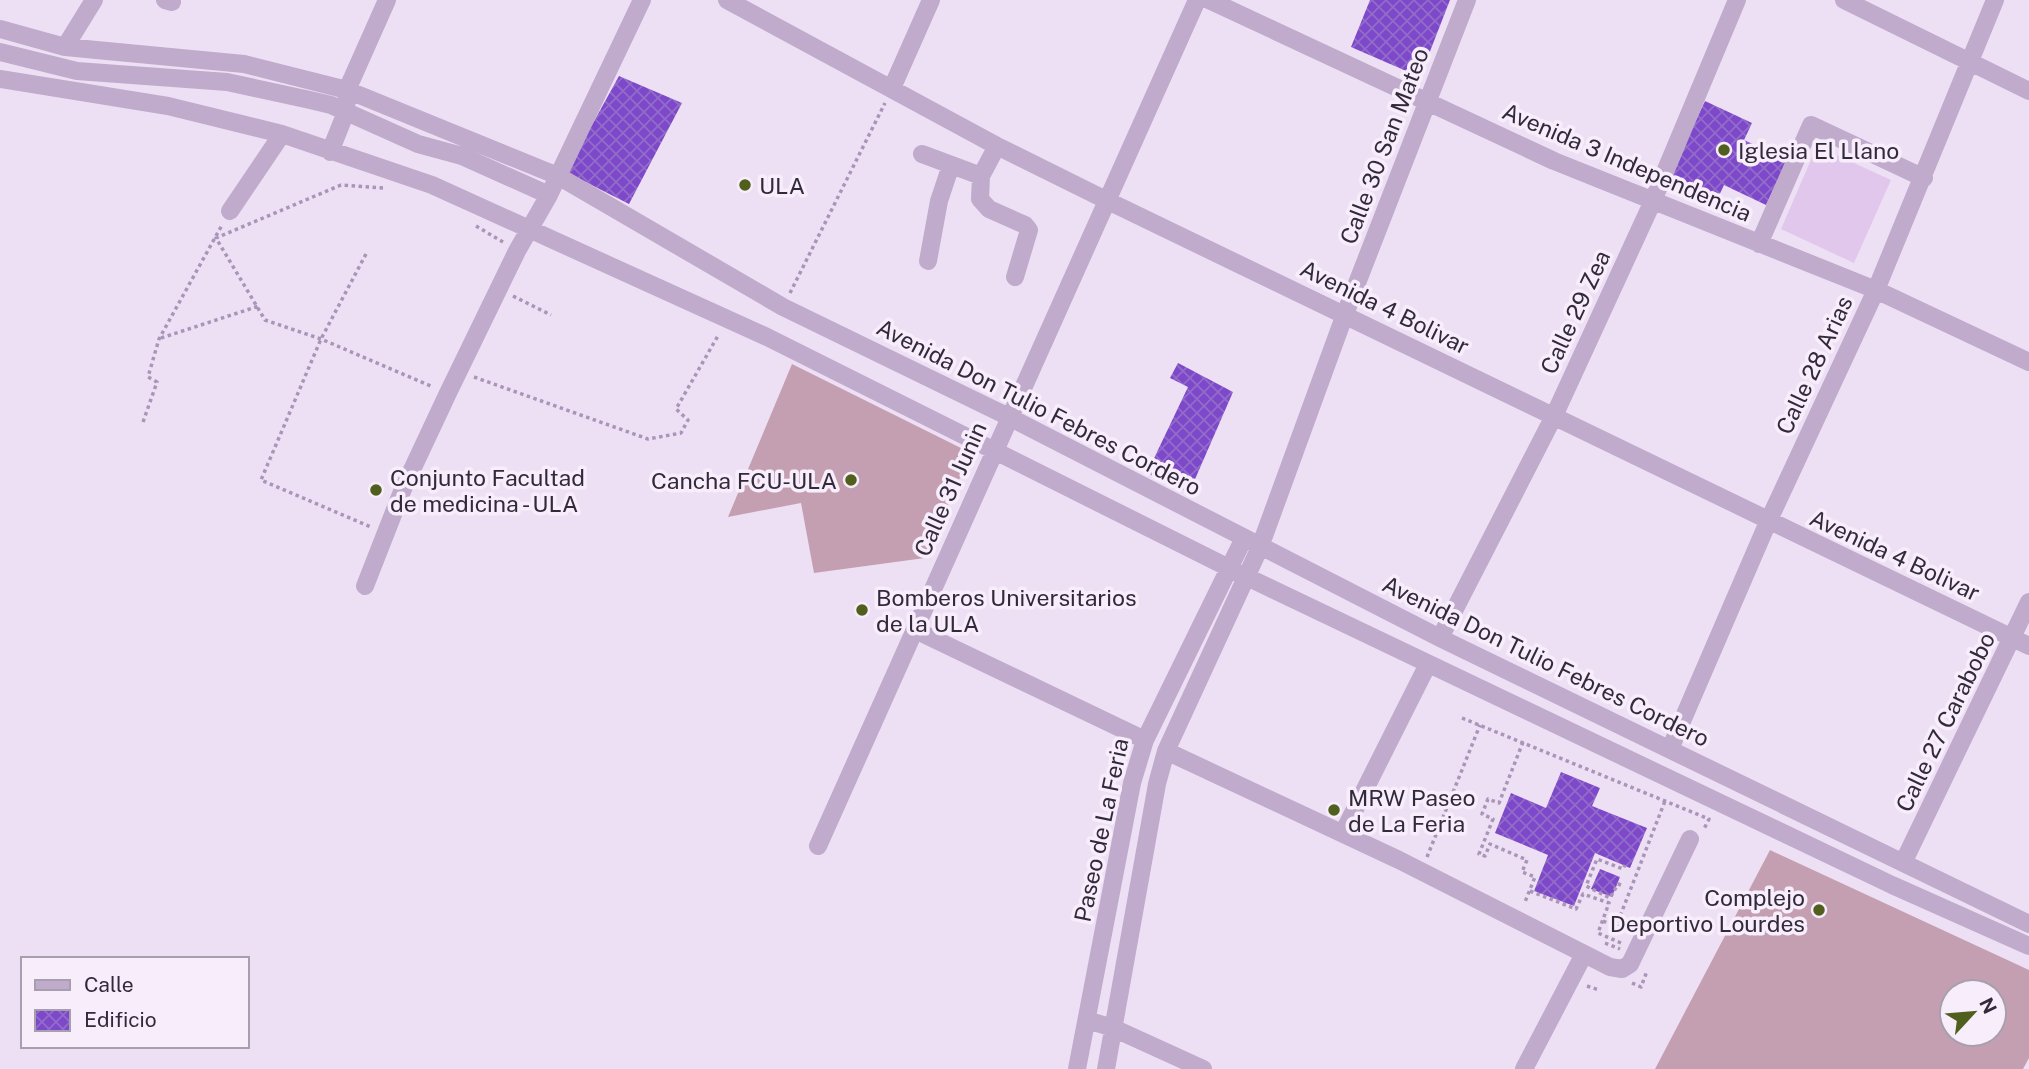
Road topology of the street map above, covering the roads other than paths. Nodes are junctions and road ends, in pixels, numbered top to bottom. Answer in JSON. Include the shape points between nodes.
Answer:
{"nodes":[{"id":1,"x":94,"y":0,"type":"edge"},
{"id":2,"x":387,"y":0,"type":"edge"},
{"id":3,"x":642,"y":0,"type":"edge"},
{"id":4,"x":727,"y":0,"type":"edge"},
{"id":5,"x":931,"y":0,"type":"edge"},
{"id":6,"x":1198,"y":0,"type":"edge"},
{"id":7,"x":1209,"y":0,"type":"edge"},
{"id":8,"x":1467,"y":0,"type":"edge"},
{"id":9,"x":1737,"y":0,"type":"edge"},
{"id":10,"x":1844,"y":0,"type":"edge"},
{"id":11,"x":1995,"y":0,"type":"edge"},
{"id":12,"x":0,"y":29,"type":"edge"},
{"id":13,"x":65,"y":47,"type":"junction"},
{"id":14,"x":0,"y":52,"type":"edge"},
{"id":15,"x":1972,"y":63,"type":"junction"},
{"id":16,"x":0,"y":79,"type":"edge"},
{"id":17,"x":892,"y":88,"type":"junction"},
{"id":18,"x":347,"y":90,"type":"junction"},
{"id":19,"x":2029,"y":91,"type":"edge"},
{"id":20,"x":1428,"y":103,"type":"junction"},
{"id":21,"x":346,"y":112,"type":"junction"},
{"id":22,"x":282,"y":134,"type":"junction"},
{"id":23,"x":997,"y":146,"type":"junction"},
{"id":24,"x":330,"y":152,"type":"junction"},
{"id":25,"x":922,"y":154,"type":"dead end"},
{"id":26,"x":951,"y":165,"type":"junction"},
{"id":27,"x":558,"y":176,"type":"junction"},
{"id":28,"x":981,"y":176,"type":"junction"},
{"id":29,"x":1924,"y":178,"type":"junction"},
{"id":30,"x":549,"y":195,"type":"junction"},
{"id":31,"x":1108,"y":201,"type":"junction"},
{"id":32,"x":1652,"y":202,"type":"junction"},
{"id":33,"x":230,"y":211,"type":"road end"},
{"id":34,"x":529,"y":231,"type":"junction"},
{"id":35,"x":1759,"y":244,"type":"junction"},
{"id":36,"x":928,"y":261,"type":"dead end"},
{"id":37,"x":1015,"y":277,"type":"dead end"},
{"id":38,"x":1876,"y":290,"type":"junction"},
{"id":39,"x":1345,"y":314,"type":"junction"},
{"id":40,"x":2029,"y":362,"type":"edge"},
{"id":41,"x":1553,"y":416,"type":"junction"},
{"id":42,"x":1009,"y":417,"type":"junction"},
{"id":43,"x":994,"y":452,"type":"junction"},
{"id":44,"x":1768,"y":522,"type":"junction"},
{"id":45,"x":1252,"y":543,"type":"junction"},
{"id":46,"x":1230,"y":568,"type":"junction"},
{"id":47,"x":1247,"y":578,"type":"junction"},
{"id":48,"x":365,"y":586,"type":"dead end"},
{"id":49,"x":2029,"y":602,"type":"edge"},
{"id":50,"x":915,"y":630,"type":"junction"},
{"id":51,"x":1440,"y":638,"type":"junction"},
{"id":52,"x":2021,"y":642,"type":"edge"},
{"id":53,"x":1428,"y":664,"type":"junction"},
{"id":54,"x":1144,"y":740,"type":"junction"},
{"id":55,"x":1670,"y":749,"type":"junction"},
{"id":56,"x":1166,"y":751,"type":"junction"},
{"id":57,"x":1343,"y":833,"type":"junction"},
{"id":58,"x":1697,"y":835,"type":"road end"},
{"id":59,"x":818,"y":846,"type":"dead end"},
{"id":60,"x":1903,"y":863,"type":"junction"},
{"id":61,"x":2029,"y":923,"type":"edge"},
{"id":62,"x":2029,"y":946,"type":"edge"},
{"id":63,"x":1583,"y":956,"type":"junction"},
{"id":64,"x":1087,"y":1020,"type":"junction"},
{"id":65,"x":1113,"y":1028,"type":"junction"},
{"id":66,"x":1077,"y":1069,"type":"edge"},
{"id":67,"x":1106,"y":1069,"type":"edge"},
{"id":68,"x":1203,"y":1069,"type":"edge"},
{"id":69,"x":1524,"y":1069,"type":"edge"}],
"edges":[{"from":1,"to":13,"type":"street"},
{"from":2,"to":18,"type":"street"},
{"from":3,"to":27,"type":"street"},
{"from":4,"to":17,"type":"street","name":"Avenida 4 Bolivar"},
{"from":5,"to":17,"type":"street"},
{"from":6,"to":31,"type":"street","name":"Calle 31 Junin"},
{"from":7,"to":20,"type":"street","name":"Avenida 3 Independencia"},
{"from":8,"to":20,"type":"street","name":"Calle 30 San Mateo"},
{"from":9,"to":32,"type":"street","name":"Calle 29 Zea"},
{"from":10,"to":15,"type":"street"},
{"from":11,"to":15,"type":"street","name":"Calle 28 Arias"},
{"from":12,"to":13,"type":"street","name":"Avenida Don Tulio Febres Cordero"},
{"from":13,"to":18,"type":"street","name":"Avenida Don Tulio Febres Cordero","via":[[244,64]]},
{"from":14,"to":21,"type":"street","via":[[77,71],[227,82]]},
{"from":15,"to":19,"type":"street"},
{"from":15,"to":29,"type":"street","name":"Calle 28 Arias"},
{"from":16,"to":22,"type":"street","via":[[168,106]]},
{"from":17,"to":23,"type":"street","name":"Avenida 4 Bolivar"},
{"from":18,"to":21,"type":"street"},
{"from":18,"to":27,"type":"street","name":"Avenida Don Tulio Febres Cordero"},
{"from":20,"to":32,"type":"street","name":"Avenida 3 Independencia"},
{"from":20,"to":39,"type":"street","name":"Calle 30 San Mateo"},
{"from":21,"to":24,"type":"street"},
{"from":21,"to":30,"type":"street"},
{"from":22,"to":24,"type":"street"},
{"from":22,"to":33,"type":"street"},
{"from":23,"to":28,"type":"street"},
{"from":23,"to":31,"type":"street","name":"Avenida 4 Bolivar"},
{"from":24,"to":34,"type":"street","via":[[432,185]]},
{"from":25,"to":26,"type":"street"},
{"from":26,"to":28,"type":"street"},
{"from":26,"to":36,"type":"street"},
{"from":27,"to":30,"type":"street"},
{"from":27,"to":42,"type":"street","name":"Avenida Don Tulio Febres Cordero","via":[[783,307]]},
{"from":28,"to":37,"type":"street","via":[[980,199],[989,209],[1028,230]]},
{"from":29,"to":35,"type":"street","via":[[1811,125]]},
{"from":29,"to":38,"type":"street","name":"Calle 28 Arias"},
{"from":30,"to":34,"type":"street"},
{"from":31,"to":39,"type":"street","name":"Avenida 4 Bolivar"},
{"from":31,"to":42,"type":"street","name":"Calle 31 Junin"},
{"from":32,"to":35,"type":"street","name":"Avenida 3 Independencia"},
{"from":32,"to":41,"type":"street","name":"Calle 29 Zea"},
{"from":34,"to":43,"type":"street","via":[[767,337]]},
{"from":34,"to":48,"type":"street","via":[[458,371]]},
{"from":35,"to":38,"type":"street","name":"Avenida 3 Independencia"},
{"from":38,"to":40,"type":"street","name":"Avenida 3 Independencia"},
{"from":38,"to":44,"type":"street","name":"Calle 28 Arias"},
{"from":39,"to":41,"type":"street","name":"Avenida 4 Bolivar"},
{"from":39,"to":45,"type":"street","name":"Calle 30 San Mateo"},
{"from":41,"to":44,"type":"street","name":"Avenida 4 Bolivar"},
{"from":41,"to":51,"type":"street","name":"Calle 29 Zea"},
{"from":42,"to":43,"type":"street","name":"Calle 31 Junin"},
{"from":42,"to":45,"type":"street","name":"Avenida Don Tulio Febres Cordero"},
{"from":43,"to":46,"type":"street"},
{"from":43,"to":50,"type":"street","name":"Calle 31 Junin"},
{"from":44,"to":52,"type":"street","name":"Avenida 4 Bolivar"},
{"from":44,"to":55,"type":"street","name":"Calle 28 Arias"},
{"from":45,"to":46,"type":"street","name":"Paseo de La Feria"},
{"from":45,"to":47,"type":"street"},
{"from":45,"to":51,"type":"street","name":"Avenida Don Tulio Febres Cordero"},
{"from":46,"to":47,"type":"street"},
{"from":46,"to":54,"type":"street","name":"Paseo de La Feria"},
{"from":47,"to":53,"type":"street"},
{"from":47,"to":56,"type":"street"},
{"from":49,"to":52,"type":"street","name":"Calle 27 Carabobo"},
{"from":50,"to":54,"type":"street"},
{"from":50,"to":59,"type":"street","name":"Calle 31 Junin"},
{"from":51,"to":55,"type":"street","name":"Avenida Don Tulio Febres Cordero"},
{"from":52,"to":60,"type":"street","name":"Calle 27 Carabobo"},
{"from":53,"to":57,"type":"street"},
{"from":53,"to":62,"type":"street"},
{"from":54,"to":64,"type":"street","name":"Paseo de La Feria"},
{"from":55,"to":60,"type":"street","name":"Avenida Don Tulio Febres Cordero"},
{"from":56,"to":57,"type":"street"},
{"from":56,"to":65,"type":"street","name":"Paseo de La Feria"},
{"from":57,"to":63,"type":"street","via":[[1562,941]]},
{"from":58,"to":63,"type":"street","via":[[1630,964],[1622,969],[1610,967]]},
{"from":60,"to":61,"type":"street","name":"Avenida Don Tulio Febres Cordero"},
{"from":63,"to":69,"type":"street"},
{"from":64,"to":65,"type":"street"},
{"from":64,"to":66,"type":"street","name":"Paseo de La Feria"},
{"from":65,"to":67,"type":"street","name":"Paseo de La Feria"},
{"from":65,"to":68,"type":"street"}]}
